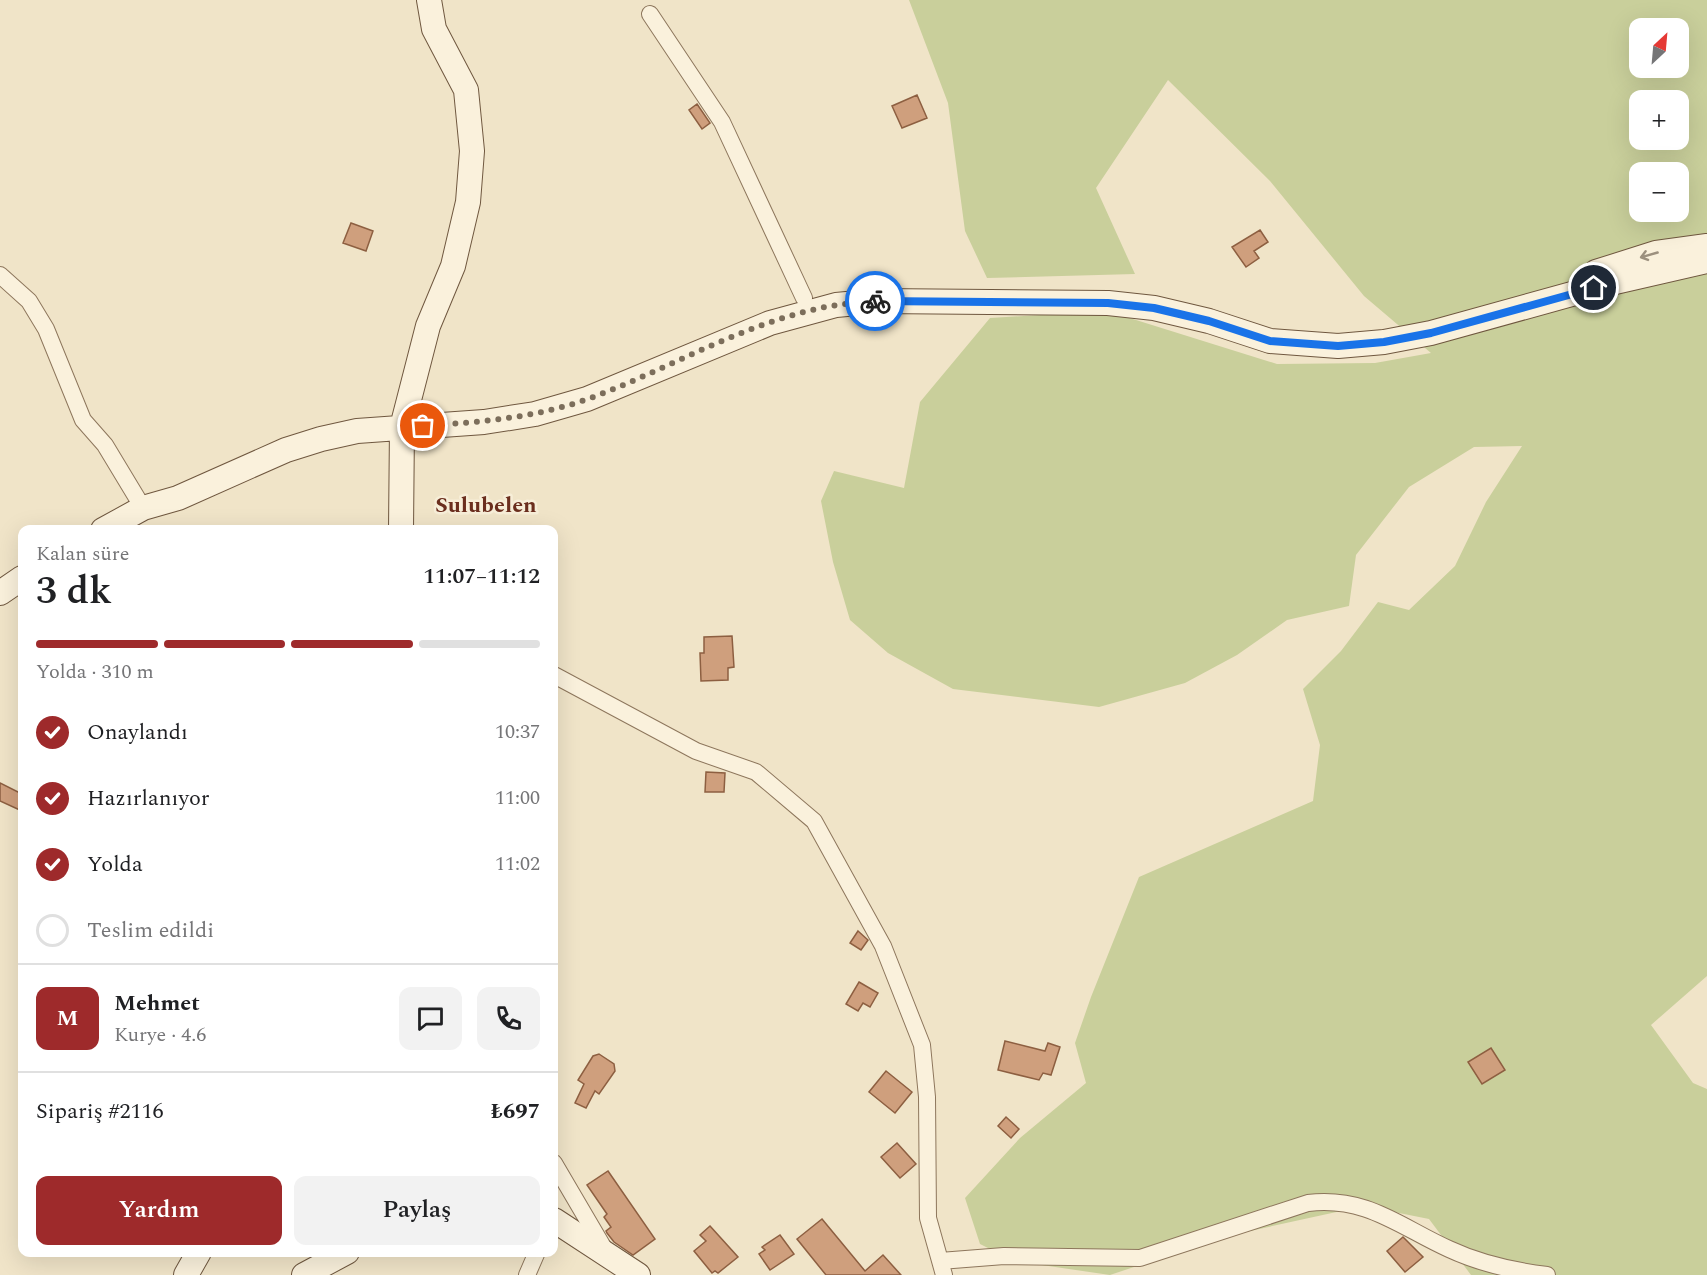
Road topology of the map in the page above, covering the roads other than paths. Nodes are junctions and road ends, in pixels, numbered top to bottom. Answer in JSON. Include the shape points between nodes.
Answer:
{"nodes":[{"id":1,"x":429,"y":0,"type":"edge"},
{"id":2,"x":650,"y":14,"type":"dead end"},
{"id":3,"x":1707,"y":246,"type":"edge"},
{"id":4,"x":1707,"y":261,"type":"edge"},
{"id":5,"x":0,"y":275,"type":"edge"},
{"id":6,"x":976,"y":296,"type":"junction"},
{"id":7,"x":804,"y":298,"type":"junction"},
{"id":8,"x":404,"y":421,"type":"junction"},
{"id":9,"x":152,"y":505,"type":"junction"},
{"id":10,"x":113,"y":525,"type":"edge"},
{"id":11,"x":401,"y":525,"type":"edge"},
{"id":12,"x":18,"y":581,"type":"edge"},
{"id":13,"x":0,"y":592,"type":"edge"},
{"id":14,"x":558,"y":677,"type":"edge"},
{"id":15,"x":558,"y":1170,"type":"edge"},
{"id":16,"x":558,"y":1223,"type":"edge"},
{"id":17,"x":196,"y":1257,"type":"edge"},
{"id":18,"x":337,"y":1257,"type":"edge"},
{"id":19,"x":535,"y":1257,"type":"edge"},
{"id":20,"x":609,"y":1257,"type":"junction"},
{"id":21,"x":942,"y":1268,"type":"edge"},
{"id":22,"x":186,"y":1275,"type":"edge"},
{"id":23,"x":304,"y":1275,"type":"edge"},
{"id":24,"x":527,"y":1275,"type":"edge"},
{"id":25,"x":638,"y":1275,"type":"edge"},
{"id":26,"x":1547,"y":1275,"type":"edge"}],
"edges":[{"from":1,"to":8,"type":"main road","via":[[434,29],[466,90],[472,152],[468,202],[453,266],[429,326]]},
{"from":2,"to":7,"type":"street","via":[[722,122]]},
{"from":3,"to":6,"type":"main road","one_way":true,"via":[[1656,253],[1436,317],[1347,335],[1271,329],[1167,298],[1124,290]]},
{"from":4,"to":6,"type":"main road","via":[[1431,333],[1338,346],[1270,341],[1154,308]]},
{"from":5,"to":9,"type":"street","via":[[29,301],[46,329],[83,420]]},
{"from":6,"to":7,"type":"main road","via":[[869,290]]},
{"from":6,"to":8,"type":"main road","via":[[879,301],[807,311],[587,399],[510,420]]},
{"from":7,"to":8,"type":"main road","via":[[566,393],[486,411]]},
{"from":8,"to":9,"type":"main road","via":[[286,450],[178,498]]},
{"from":8,"to":11,"type":"main road"},
{"from":9,"to":10,"type":"main road"},
{"from":12,"to":13,"type":"main road"},
{"from":14,"to":21,"type":"street","via":[[696,751],[756,772],[814,820],[883,946],[922,1045],[927,1096],[928,1218]]},
{"from":15,"to":20,"type":"street"},
{"from":16,"to":20,"type":"main road"},
{"from":17,"to":22,"type":"main road"},
{"from":18,"to":23,"type":"main road"},
{"from":19,"to":24,"type":"street"},
{"from":20,"to":25,"type":"main road"},
{"from":21,"to":26,"type":"street","via":[[1004,1256],[1140,1258],[1308,1203],[1333,1200],[1382,1212],[1450,1250],[1521,1272]]}]}
